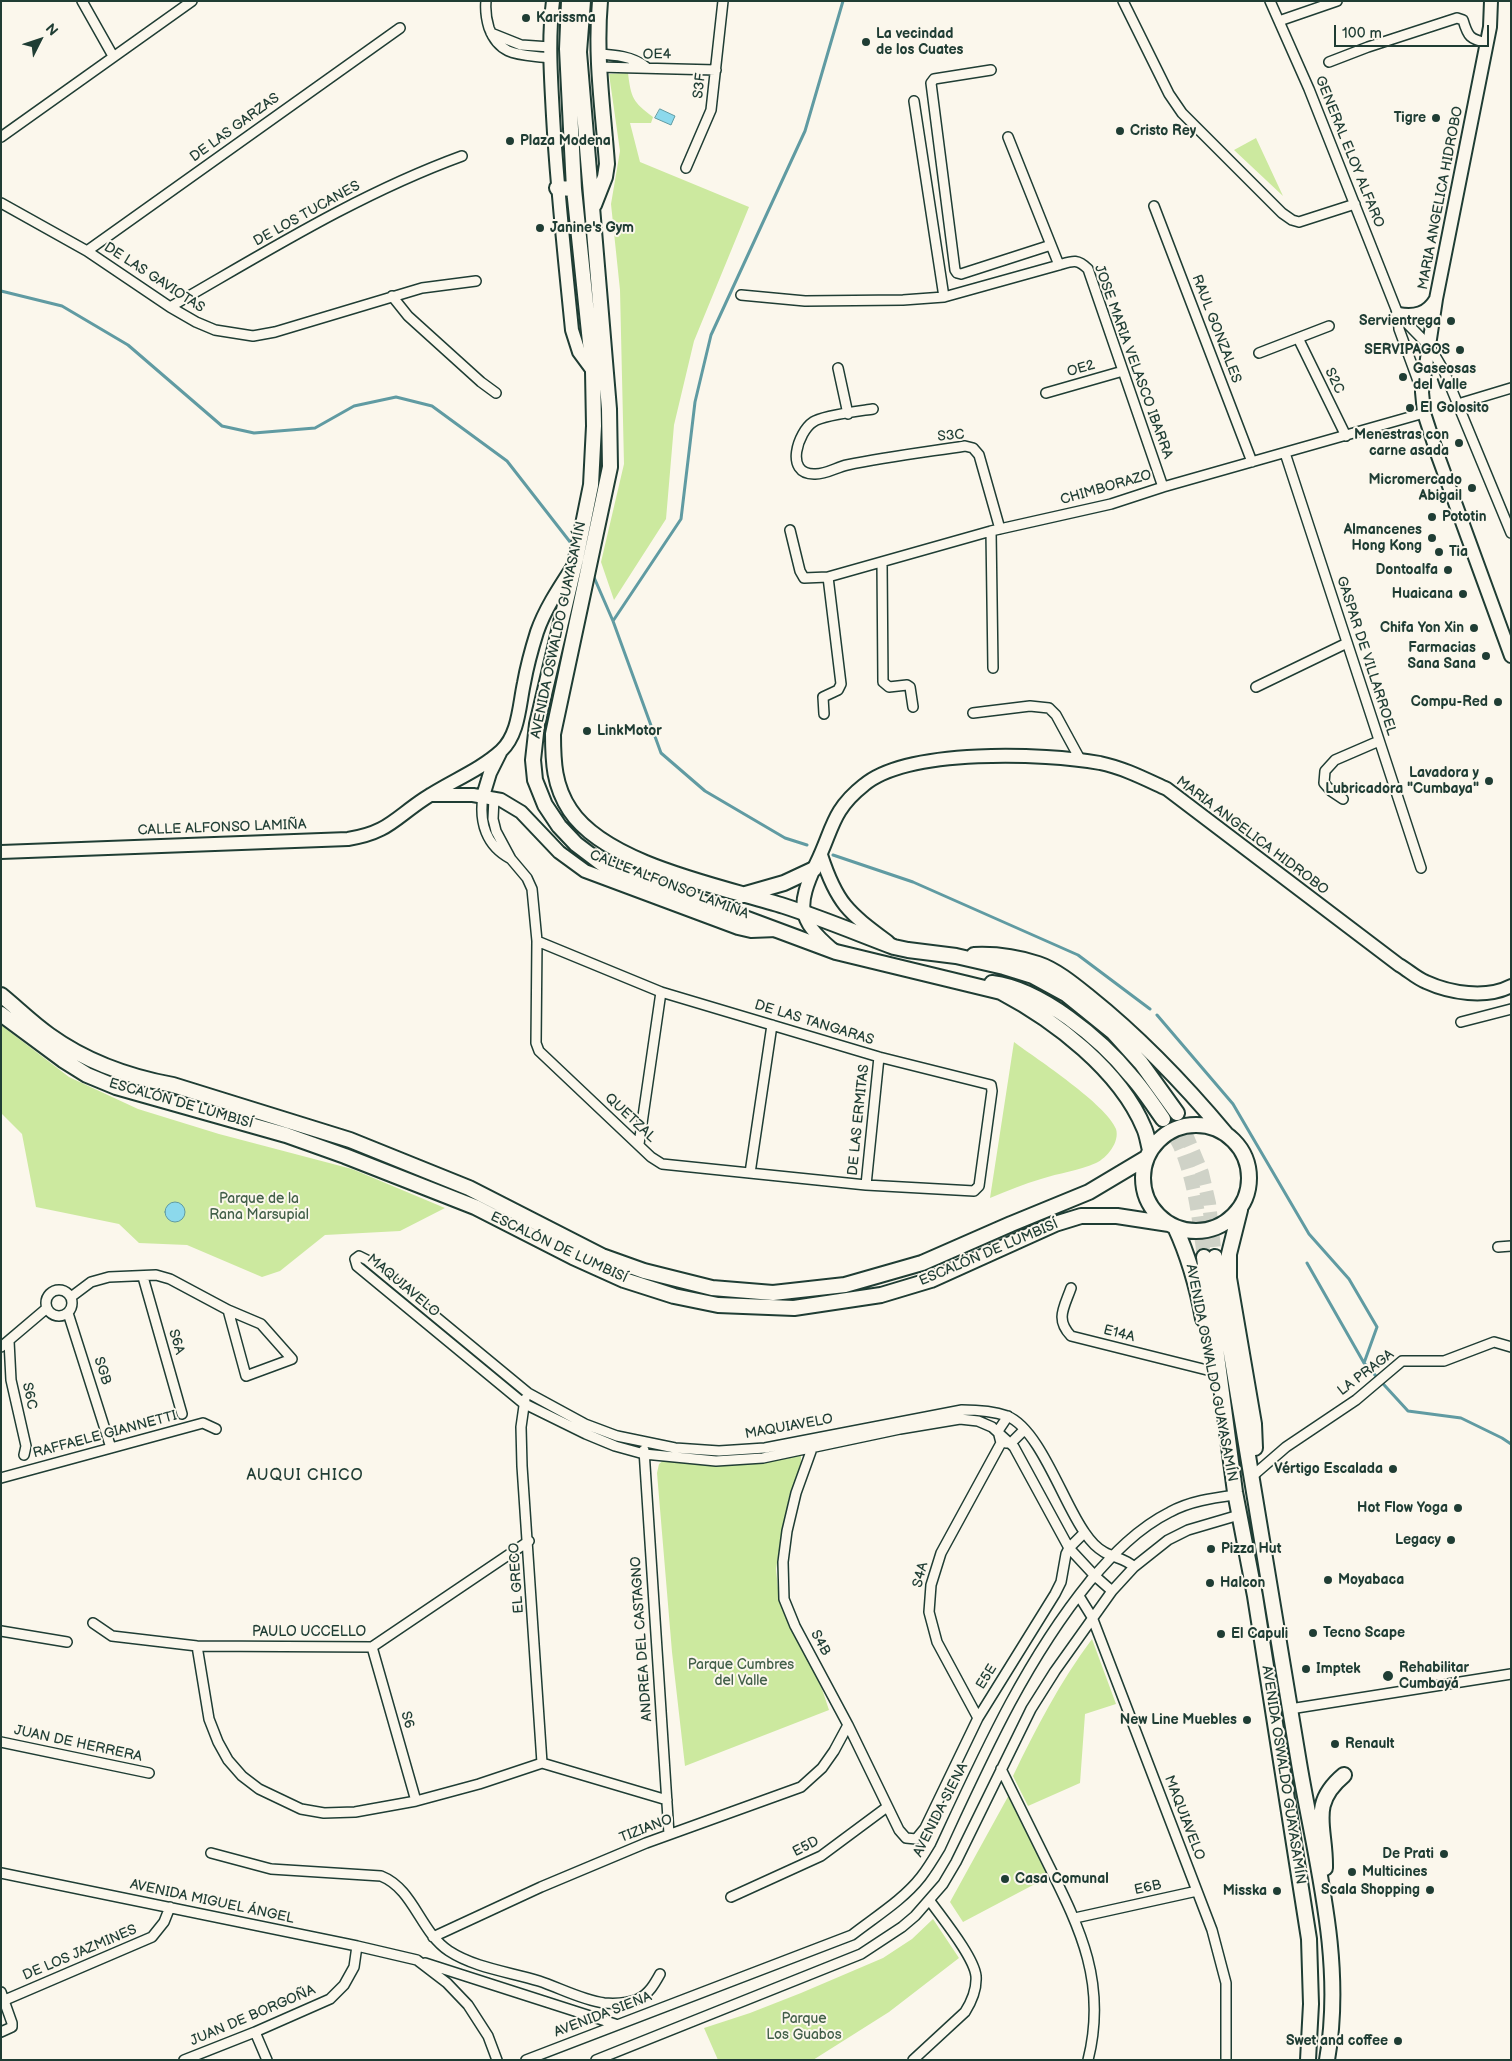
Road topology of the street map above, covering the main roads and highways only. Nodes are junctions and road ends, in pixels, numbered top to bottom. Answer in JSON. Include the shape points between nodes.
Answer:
{"nodes":[{"id":1,"x":569,"y":1,"type":"edge"},
{"id":2,"x":583,"y":1,"type":"edge"},
{"id":3,"x":600,"y":1,"type":"edge"},
{"id":4,"x":557,"y":188,"type":"road end"},
{"id":5,"x":574,"y":189,"type":"junction"},
{"id":6,"x":592,"y":208,"type":"junction"},
{"id":7,"x":814,"y":869,"type":"road end"},
{"id":8,"x":742,"y":895,"type":"junction"},
{"id":9,"x":956,"y":956,"type":"junction"},
{"id":10,"x":954,"y":979,"type":"junction"},
{"id":11,"x":1,"y":995,"type":"edge"},
{"id":12,"x":1,"y":1014,"type":"edge"},
{"id":13,"x":1177,"y":1114,"type":"tunnel mouth"},
{"id":14,"x":1163,"y":1119,"type":"tunnel mouth"},
{"id":15,"x":1226,"y":1134,"type":"junction"},
{"id":16,"x":1148,"y":1154,"type":"junction"},
{"id":17,"x":1241,"y":1206,"type":"junction"},
{"id":18,"x":1172,"y":1226,"type":"junction"},
{"id":19,"x":1235,"y":1493,"type":"junction"},
{"id":20,"x":1258,"y":1513,"type":"junction"},
{"id":21,"x":1344,"y":1775,"type":"dead end"},
{"id":22,"x":1322,"y":1886,"type":"junction"},
{"id":23,"x":1308,"y":2060,"type":"edge"},
{"id":24,"x":1327,"y":2060,"type":"edge"}],
"edges":[{"from":1,"to":5,"type":"main road","name":"AVENIDA OSWALDO GUAYASAMÍN","via":[[567,49]]},
{"from":2,"to":6,"type":"main road","name":"AVENIDA OSWALDO GUAYASAMÍN","via":[[579,52]]},
{"from":3,"to":6,"type":"main road","via":[[598,60],[607,164]]},
{"from":4,"to":5,"type":"main road"},
{"from":5,"to":10,"type":"main road","name":"AVENIDA OSWALDO GUAYASAMÍN","via":[[593,371],[594,426],[591,485],[537,724],[533,760],[535,780],[544,805],[576,844],[605,866],[836,952]]},
{"from":6,"to":8,"type":"main road","name":"AVENIDA OSWALDO GUAYASAMÍN","via":[[610,409],[610,466],[553,734],[553,764],[559,790],[571,812],[614,849]]},
{"from":7,"to":8,"type":"main road","via":[[784,883]]},
{"from":8,"to":9,"type":"main road","name":"AVENIDA OSWALDO GUAYASAMÍN","via":[[894,947]]},
{"from":9,"to":13,"type":"main road","name":"AVENIDA OSWALDO GUAYASAMÍN","via":[[1033,976],[1066,994],[1113,1032],[1141,1063]]},
{"from":9,"to":15,"type":"main road","name":"AVENIDA OSWALDO GUAYASAMÍN","via":[[999,954],[1040,964],[1073,984],[1110,1013],[1194,1096]]},
{"from":10,"to":14,"type":"main road","name":"AVENIDA OSWALDO GUAYASAMÍN","via":[[1008,985],[1055,1008],[1099,1042],[1131,1075]]},
{"from":10,"to":16,"type":"main road","name":"AVENIDA OSWALDO GUAYASAMÍN","via":[[1001,992],[1064,1032],[1128,1098],[1144,1128]]},
{"from":11,"to":16,"type":"main road","name":"ESCALÓN DE LUMBISÍ","via":[[48,1034],[95,1062],[350,1140],[469,1188],[602,1256],[644,1271],[712,1288],[773,1293],[845,1285],[922,1264],[1089,1192]]},
{"from":12,"to":18,"type":"main road","name":"ESCALÓN DE LUMBISÍ","via":[[63,1060],[116,1087],[286,1135],[345,1156],[475,1207],[624,1280],[674,1296],[718,1305],[794,1308],[881,1295],[931,1280],[1055,1224],[1080,1216],[1117,1216]]},
{"from":15,"to":16,"type":"main road","via":[[1193,1124],[1176,1128],[1161,1137]]},
{"from":15,"to":17,"type":"main road","via":[[1244,1155],[1248,1168],[1248,1188]]},
{"from":16,"to":18,"type":"main road","via":[[1142,1173],[1143,1188],[1157,1215]]},
{"from":17,"to":18,"type":"main road","via":[[1232,1218],[1204,1231]]},
{"from":17,"to":20,"type":"main road","name":"AVENIDA OSWALDO GUAYASAMÍN","via":[[1233,1232],[1229,1278],[1254,1424]]},
{"from":18,"to":19,"type":"main road","name":"AVENIDA OSWALDO GUAYASAMÍN","via":[[1186,1251],[1196,1283]]},
{"from":19,"to":20,"type":"main road","name":"AVENIDA OSWALDO GUAYASAMÍN","via":[[1209,1257]]},
{"from":19,"to":23,"type":"main road","name":"AVENIDA OSWALDO GUAYASAMÍN","via":[[1255,1596],[1309,1939],[1311,2004]]},
{"from":20,"to":22,"type":"main road","name":"AVENIDA OSWALDO GUAYASAMÍN"},
{"from":21,"to":22,"type":"main road","via":[[1324,1797],[1321,1810],[1325,1857]]},
{"from":22,"to":24,"type":"main road","name":"AVENIDA OSWALDO GUAYASAMÍN","via":[[1333,1987]]}]}
